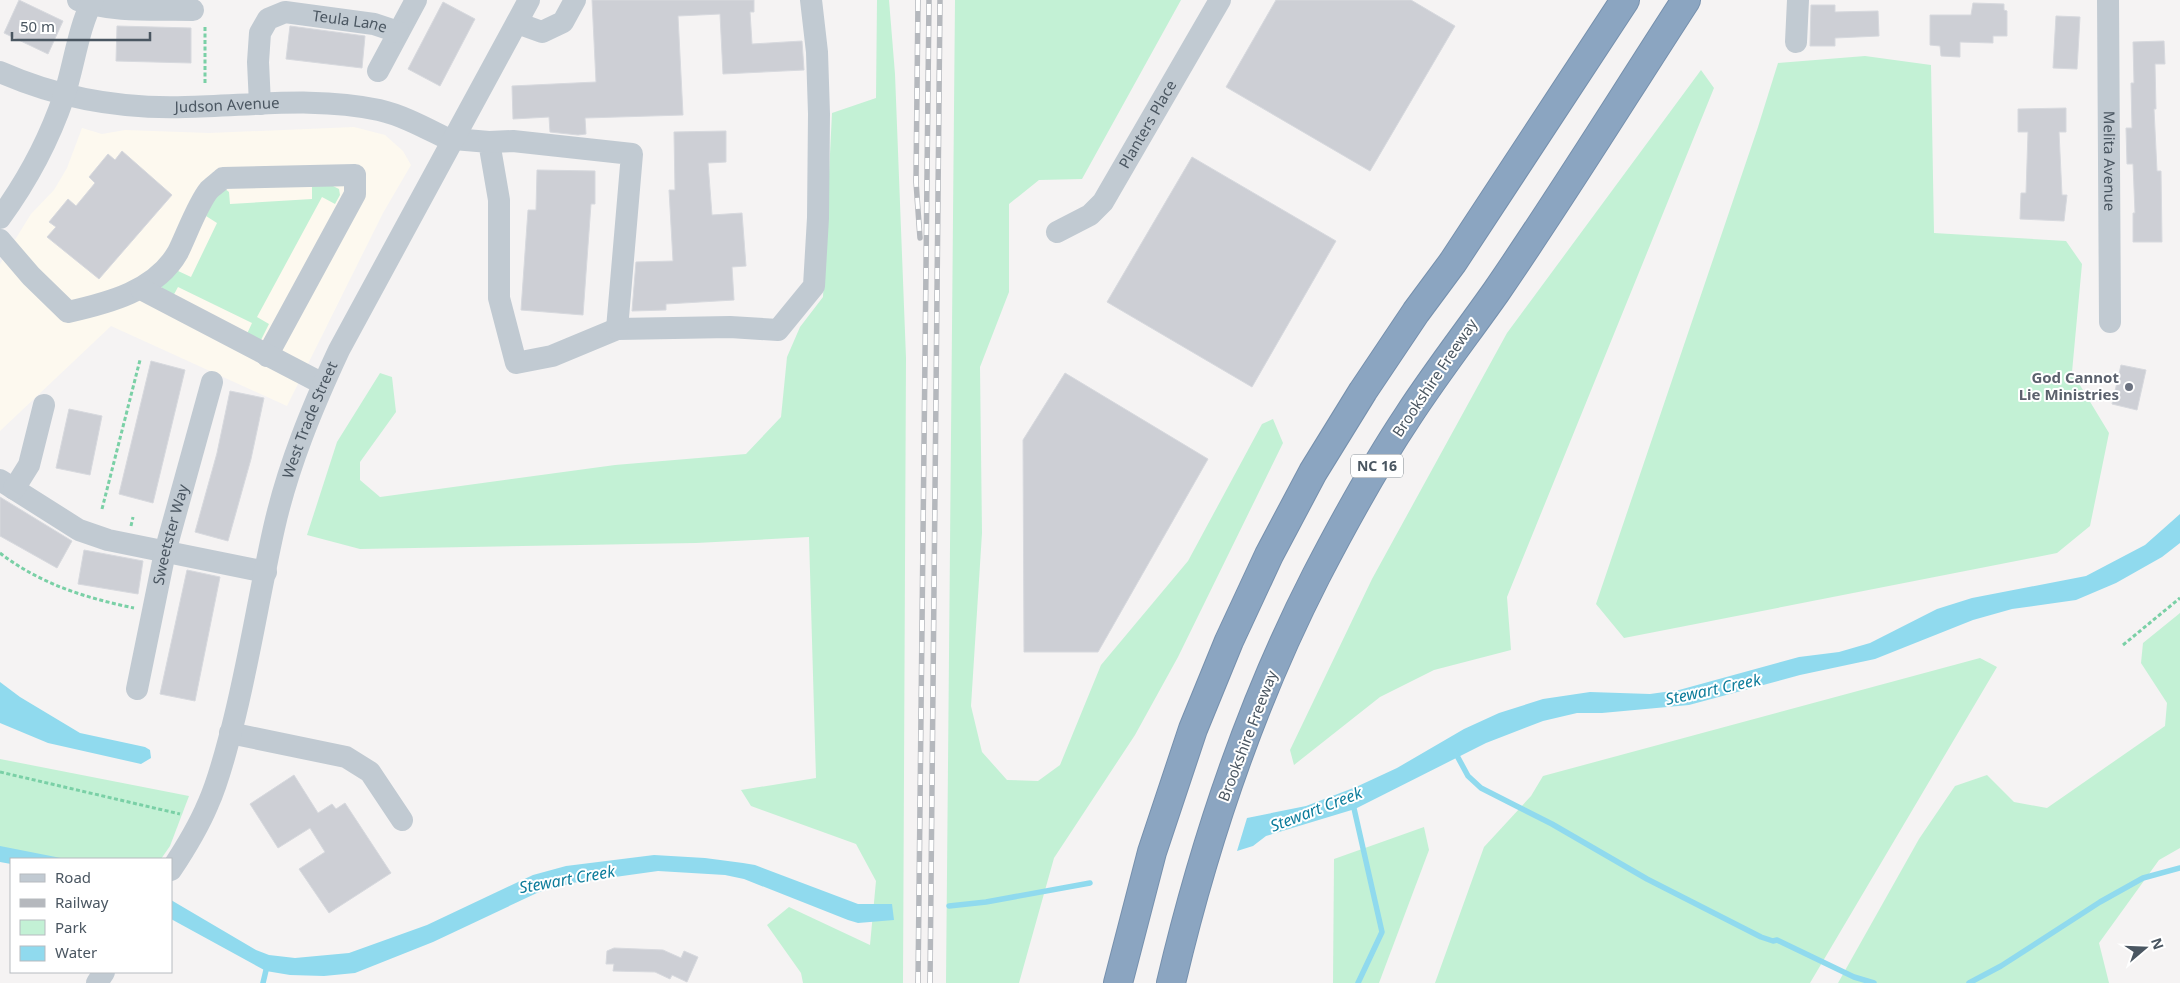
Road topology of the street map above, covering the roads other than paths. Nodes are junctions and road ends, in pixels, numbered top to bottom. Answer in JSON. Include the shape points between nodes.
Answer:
{"nodes":[{"id":1,"x":416,"y":0,"type":"edge"},
{"id":2,"x":529,"y":0,"type":"edge"},
{"id":3,"x":575,"y":0,"type":"edge"},
{"id":4,"x":811,"y":0,"type":"edge"},
{"id":5,"x":1220,"y":0,"type":"edge"},
{"id":6,"x":1624,"y":0,"type":"edge"},
{"id":7,"x":1686,"y":0,"type":"edge"},
{"id":8,"x":1798,"y":0,"type":"edge"},
{"id":9,"x":2108,"y":0,"type":"edge"},
{"id":10,"x":87,"y":1,"type":"edge"},
{"id":11,"x":199,"y":14,"type":"road end"},
{"id":12,"x":516,"y":23,"type":"junction"},
{"id":13,"x":398,"y":32,"type":"junction"},
{"id":14,"x":1796,"y":42,"type":"dead end"},
{"id":15,"x":378,"y":71,"type":"dead end"},
{"id":16,"x":0,"y":72,"type":"edge"},
{"id":17,"x":64,"y":95,"type":"junction"},
{"id":18,"x":260,"y":104,"type":"junction"},
{"id":19,"x":453,"y":140,"type":"junction"},
{"id":20,"x":489,"y":142,"type":"junction"},
{"id":21,"x":0,"y":218,"type":"edge"},
{"id":22,"x":1057,"y":232,"type":"dead end"},
{"id":23,"x":0,"y":240,"type":"edge"},
{"id":24,"x":141,"y":289,"type":"junction"},
{"id":25,"x":2110,"y":322,"type":"dead end"},
{"id":26,"x":617,"y":329,"type":"junction"},
{"id":27,"x":267,"y":356,"type":"junction"},
{"id":28,"x":212,"y":382,"type":"dead end"},
{"id":29,"x":324,"y":384,"type":"junction"},
{"id":30,"x":44,"y":405,"type":"dead end"},
{"id":31,"x":7,"y":485,"type":"edge"},
{"id":32,"x":165,"y":552,"type":"junction"},
{"id":33,"x":266,"y":572,"type":"junction"},
{"id":34,"x":137,"y":689,"type":"dead end"},
{"id":35,"x":230,"y":733,"type":"junction"},
{"id":36,"x":402,"y":820,"type":"dead end"},
{"id":37,"x":172,"y":869,"type":"edge"},
{"id":38,"x":1118,"y":983,"type":"edge"},
{"id":39,"x":1171,"y":983,"type":"edge"}],
"edges":[{"from":1,"to":13,"type":"street"},
{"from":2,"to":12,"type":"street","name":"West Trade Street"},
{"from":3,"to":12,"type":"street","via":[[563,22],[542,32]]},
{"from":4,"to":26,"type":"street","via":[[819,114],[814,286],[778,330],[730,327]]},
{"from":5,"to":22,"type":"street","name":"Planters Place","via":[[1103,202],[1090,215]]},
{"from":6,"to":38,"type":"highway","via":[[1453,262],[1363,390],[1313,472],[1269,555],[1193,729],[1152,852]]},
{"from":7,"to":39,"type":"highway","name":"Brookshire Freeway","number":"NC 16","via":[[1495,292],[1406,418],[1315,578],[1241,747],[1201,866]]},
{"from":8,"to":14,"type":"street"},
{"from":9,"to":25,"type":"street","name":"Melita Avenue"},
{"from":10,"to":11,"type":"street","via":[[120,9]]},
{"from":10,"to":17,"type":"street"},
{"from":12,"to":19,"type":"street","name":"West Trade Street"},
{"from":13,"to":15,"type":"street"},
{"from":13,"to":18,"type":"street","name":"Teula Lane","via":[[374,24],[285,12],[268,19],[260,33]]},
{"from":16,"to":17,"type":"street","name":"Judson Avenue"},
{"from":17,"to":18,"type":"street","name":"Judson Avenue","via":[[132,106]]},
{"from":17,"to":21,"type":"street","via":[[44,146],[22,188]]},
{"from":18,"to":19,"type":"street","name":"Judson Avenue","via":[[344,104],[381,110]]},
{"from":19,"to":20,"type":"street"},
{"from":19,"to":29,"type":"street","name":"West Trade Street","via":[[339,350]]},
{"from":20,"to":26,"type":"street","via":[[513,141],[632,154]]},
{"from":20,"to":26,"type":"street","via":[[499,200],[499,298],[516,363],[552,356]]},
{"from":23,"to":24,"type":"street","via":[[68,312]]},
{"from":24,"to":27,"type":"street"},
{"from":24,"to":27,"type":"street","via":[[177,254],[208,191],[223,178],[355,176],[355,194]]},
{"from":27,"to":29,"type":"street"},
{"from":28,"to":32,"type":"street","name":"Sweetster Way"},
{"from":29,"to":33,"type":"street","name":"West Trade Street","via":[[286,479]]},
{"from":30,"to":31,"type":"street","via":[[29,465]]},
{"from":31,"to":32,"type":"street","via":[[79,530],[108,540]]},
{"from":32,"to":33,"type":"street"},
{"from":32,"to":34,"type":"street","name":"Sweetster Way"},
{"from":33,"to":35,"type":"street","name":"West Trade Street"},
{"from":35,"to":36,"type":"street","via":[[346,757],[370,772]]},
{"from":35,"to":37,"type":"street","name":"West Trade Street","via":[[209,803],[189,844]]}]}
